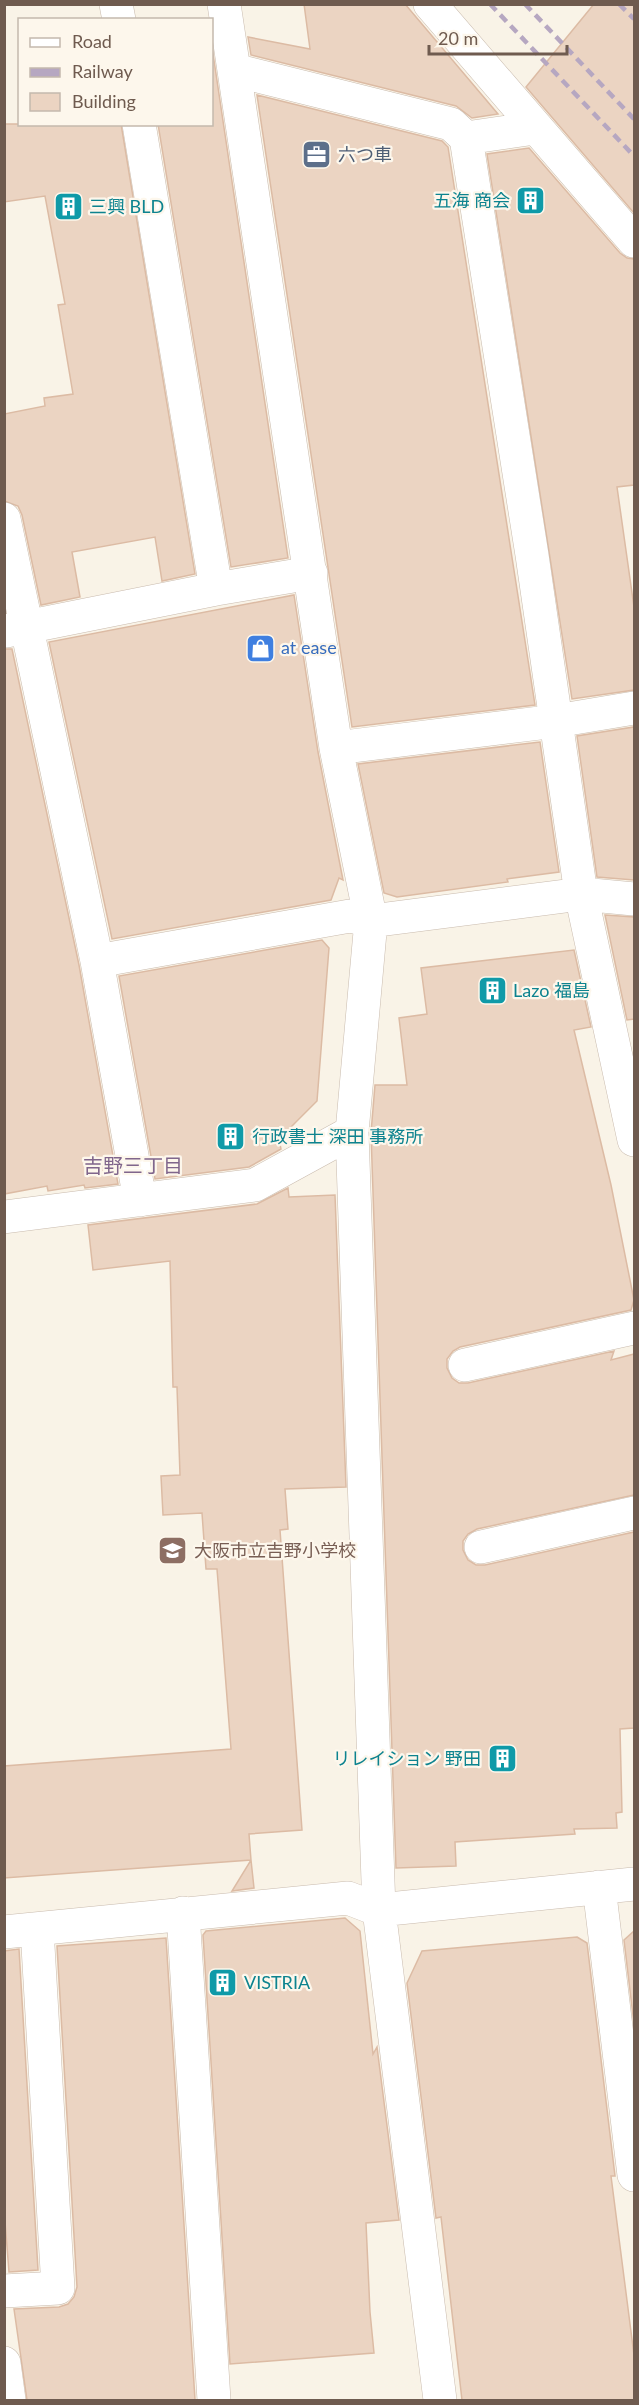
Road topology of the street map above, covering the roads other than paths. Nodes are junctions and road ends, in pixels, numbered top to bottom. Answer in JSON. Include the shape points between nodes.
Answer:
{"nodes":[{"id":1,"x":224,"y":4,"type":"edge"},
{"id":2,"x":430,"y":4,"type":"edge"},
{"id":3,"x":234,"y":70,"type":"junction"},
{"id":4,"x":140,"y":126,"type":"edge"},
{"id":5,"x":535,"y":128,"type":"junction"},
{"id":6,"x":466,"y":138,"type":"junction"},
{"id":7,"x":634,"y":241,"type":"edge"},
{"id":8,"x":4,"y":519,"type":"edge"},
{"id":9,"x":311,"y":573,"type":"junction"},
{"id":10,"x":216,"y":589,"type":"junction"},
{"id":11,"x":16,"y":630,"type":"edge"},
{"id":12,"x":634,"y":708,"type":"edge"},
{"id":13,"x":556,"y":720,"type":"junction"},
{"id":14,"x":336,"y":748,"type":"junction"},
{"id":15,"x":581,"y":894,"type":"junction"},
{"id":16,"x":634,"y":898,"type":"edge"},
{"id":17,"x":371,"y":921,"type":"junction"},
{"id":18,"x":97,"y":961,"type":"junction"},
{"id":19,"x":352,"y":1132,"type":"junction"},
{"id":20,"x":634,"y":1140,"type":"edge"},
{"id":21,"x":140,"y":1200,"type":"junction"},
{"id":22,"x":4,"y":1217,"type":"edge"},
{"id":23,"x":634,"y":1328,"type":"edge"},
{"id":24,"x":465,"y":1365,"type":"dead end"},
{"id":25,"x":634,"y":1513,"type":"edge"},
{"id":26,"x":481,"y":1547,"type":"dead end"},
{"id":27,"x":634,"y":1884,"type":"edge"},
{"id":28,"x":599,"y":1887,"type":"junction"},
{"id":29,"x":379,"y":1910,"type":"junction"},
{"id":30,"x":183,"y":1913,"type":"junction"},
{"id":31,"x":37,"y":1929,"type":"junction"},
{"id":32,"x":4,"y":1932,"type":"edge"},
{"id":33,"x":634,"y":2175,"type":"edge"},
{"id":34,"x":4,"y":2290,"type":"edge"},
{"id":35,"x":4,"y":2363,"type":"edge"},
{"id":36,"x":9,"y":2400,"type":"edge"},
{"id":37,"x":214,"y":2400,"type":"edge"},
{"id":38,"x":440,"y":2400,"type":"edge"}],
"edges":[{"from":1,"to":3,"type":"street"},
{"from":2,"to":5,"type":"street"},
{"from":3,"to":6,"type":"street","via":[[451,124]]},
{"from":3,"to":9,"type":"street"},
{"from":4,"to":10,"type":"street"},
{"from":5,"to":6,"type":"street"},
{"from":5,"to":7,"type":"street"},
{"from":6,"to":13,"type":"street"},
{"from":8,"to":11,"type":"street"},
{"from":9,"to":10,"type":"street"},
{"from":9,"to":14,"type":"street"},
{"from":10,"to":11,"type":"street"},
{"from":11,"to":18,"type":"street"},
{"from":12,"to":13,"type":"street"},
{"from":13,"to":14,"type":"street"},
{"from":13,"to":15,"type":"street"},
{"from":14,"to":17,"type":"street"},
{"from":15,"to":16,"type":"street"},
{"from":15,"to":17,"type":"street"},
{"from":15,"to":20,"type":"street"},
{"from":17,"to":18,"type":"street","via":[[350,916]]},
{"from":17,"to":19,"type":"street"},
{"from":18,"to":21,"type":"street"},
{"from":19,"to":21,"type":"street","via":[[255,1185]]},
{"from":19,"to":29,"type":"street"},
{"from":21,"to":22,"type":"street"},
{"from":23,"to":24,"type":"street"},
{"from":25,"to":26,"type":"street"},
{"from":27,"to":28,"type":"street"},
{"from":28,"to":29,"type":"street"},
{"from":28,"to":33,"type":"street"},
{"from":29,"to":30,"type":"street","via":[[348,1898]]},
{"from":29,"to":38,"type":"street"},
{"from":30,"to":31,"type":"street"},
{"from":30,"to":37,"type":"street"},
{"from":31,"to":32,"type":"street"},
{"from":31,"to":34,"type":"street","via":[[58,2288]]},
{"from":35,"to":36,"type":"street"}]}
